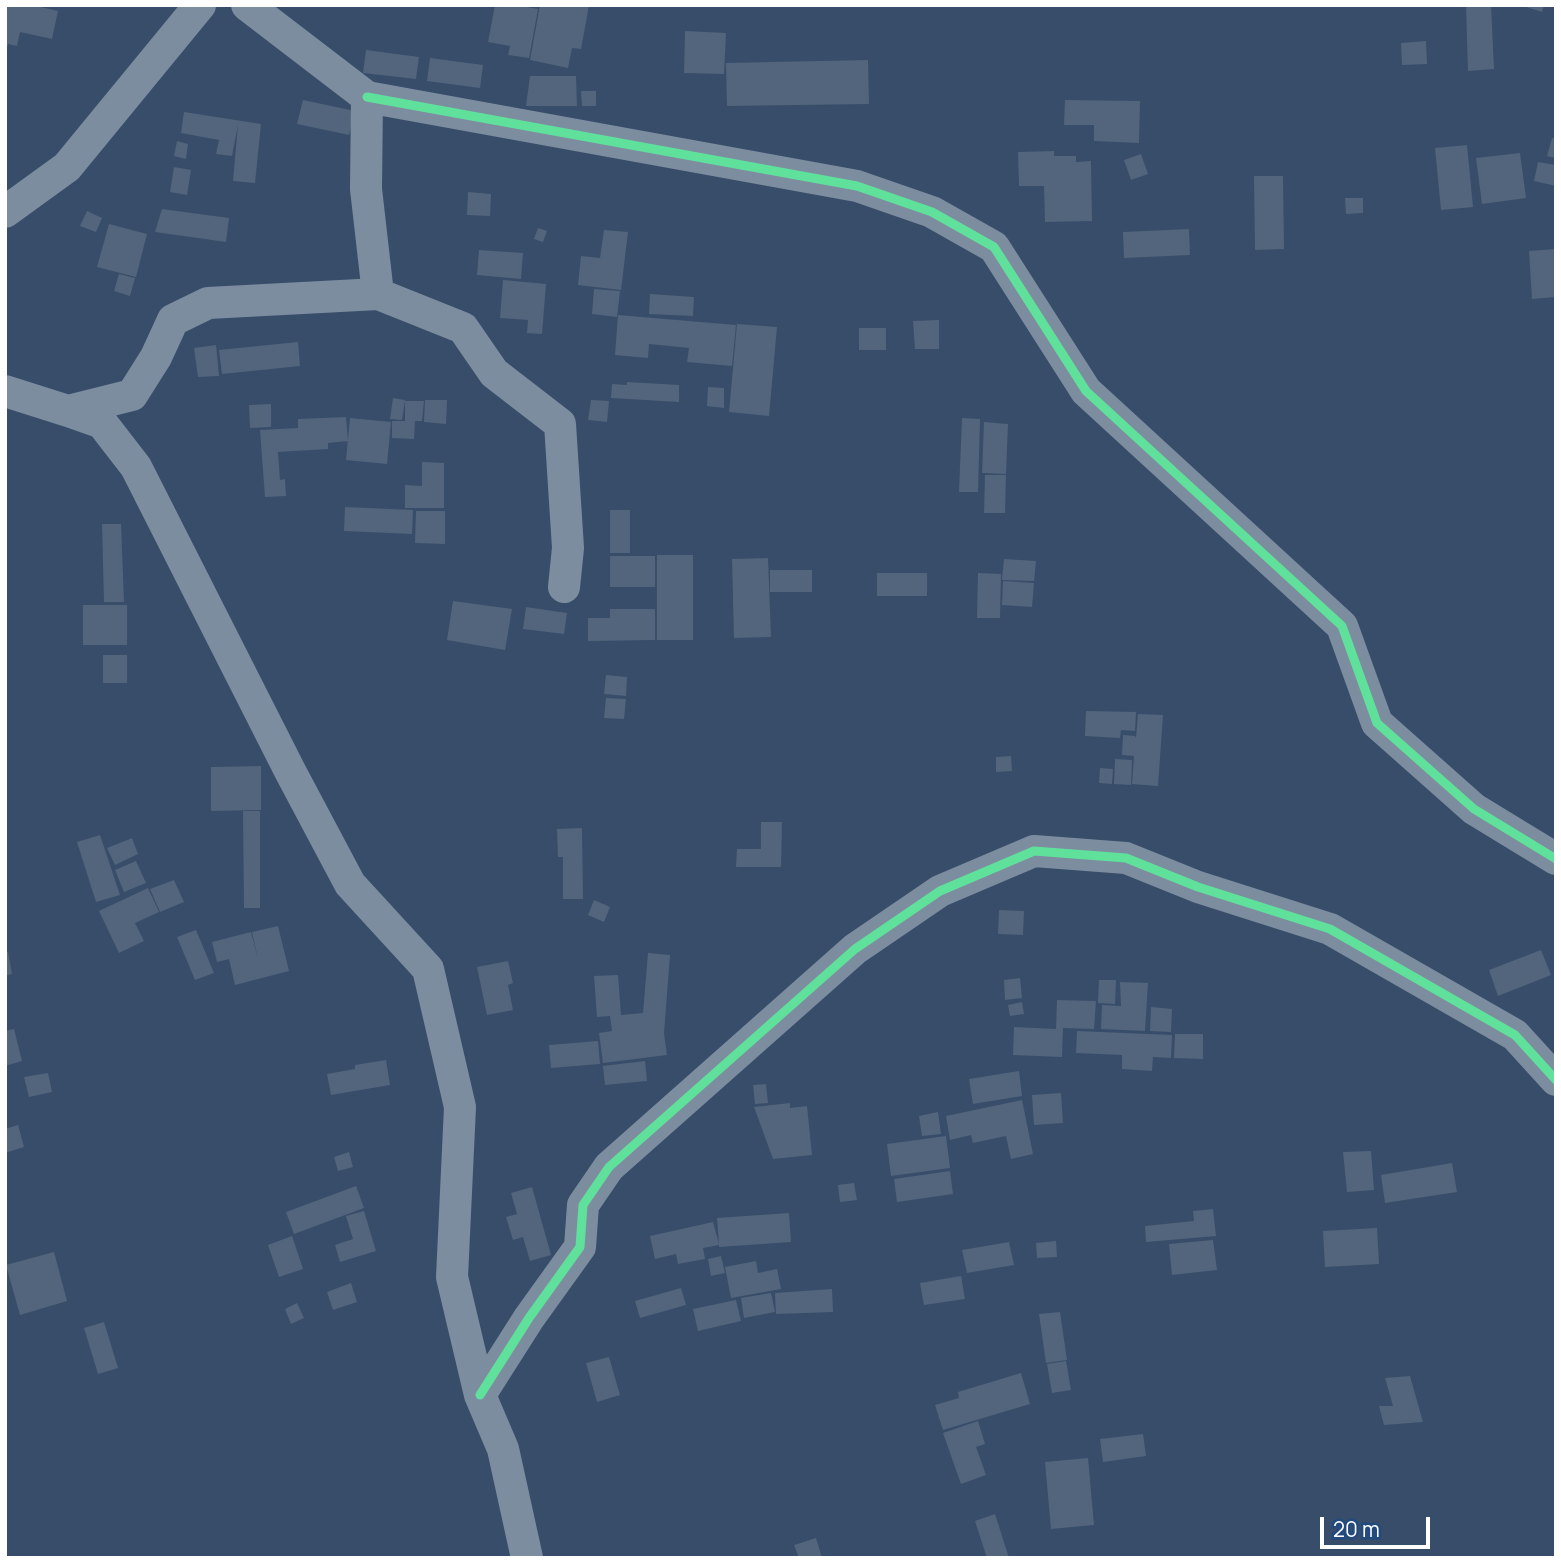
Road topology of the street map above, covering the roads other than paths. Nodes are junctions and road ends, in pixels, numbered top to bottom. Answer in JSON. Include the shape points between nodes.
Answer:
{"nodes":[{"id":1,"x":200,"y":5,"type":"edge"},
{"id":2,"x":247,"y":5,"type":"edge"},
{"id":3,"x":367,"y":97,"type":"junction"},
{"id":4,"x":5,"y":212,"type":"edge"},
{"id":5,"x":378,"y":294,"type":"junction"},
{"id":6,"x":5,"y":391,"type":"edge"},
{"id":7,"x":68,"y":411,"type":"junction"},
{"id":8,"x":564,"y":587,"type":"dead end"},
{"id":9,"x":1556,"y":859,"type":"edge"},
{"id":10,"x":1556,"y":1080,"type":"edge"},
{"id":11,"x":480,"y":1395,"type":"junction"},
{"id":12,"x":527,"y":1558,"type":"edge"}],
"edges":[{"from":1,"to":4,"type":"street","via":[[67,167]]},
{"from":2,"to":3,"type":"street"},
{"from":3,"to":5,"type":"street","via":[[366,189]]},
{"from":3,"to":9,"type":"street","via":[[857,186],[932,212],[994,247],[1086,391],[1342,626],[1377,723],[1474,810]]},
{"from":5,"to":7,"type":"street","via":[[208,303],[173,320],[132,395]]},
{"from":5,"to":8,"type":"street","via":[[463,328],[494,373],[560,424],[568,548]]},
{"from":6,"to":7,"type":"street"},
{"from":7,"to":11,"type":"street","via":[[102,423],[136,467],[351,884],[428,969],[460,1107],[452,1277]]},
{"from":10,"to":11,"type":"street","via":[[1515,1035],[1330,929],[1198,887],[1126,858],[1034,851],[940,891],[855,949],[609,1167],[583,1205],[580,1247]]},
{"from":11,"to":12,"type":"street","via":[[503,1449]]}]}
